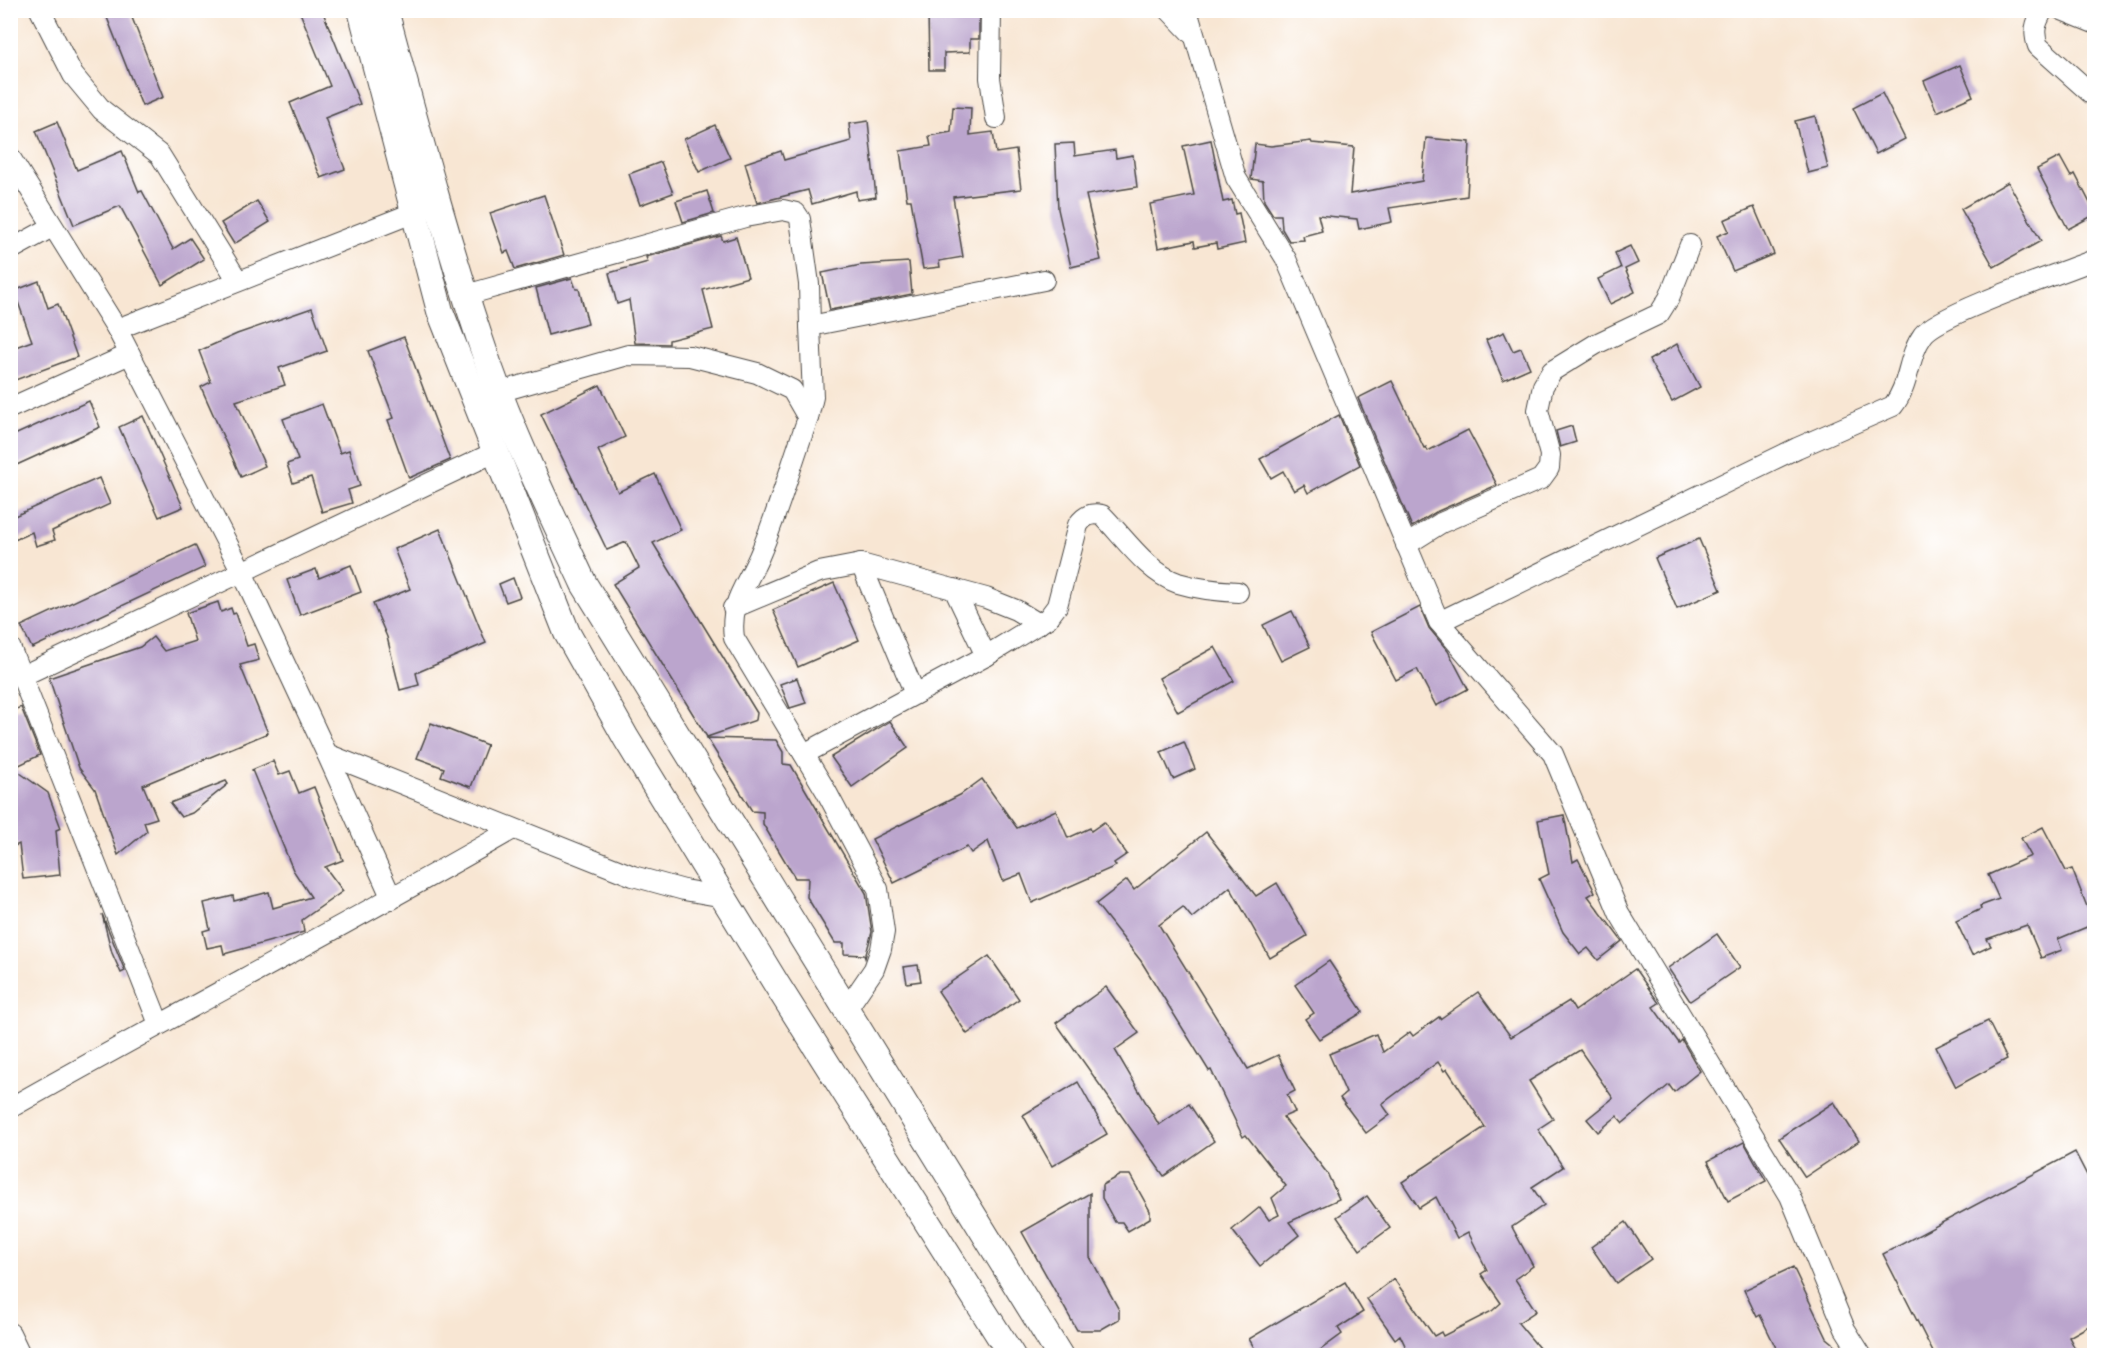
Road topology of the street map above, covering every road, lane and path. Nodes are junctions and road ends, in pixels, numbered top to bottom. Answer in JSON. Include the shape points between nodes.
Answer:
{"nodes":[{"id":1,"x":40,"y":10,"type":"edge"},
{"id":2,"x":361,"y":10,"type":"edge"},
{"id":3,"x":386,"y":10,"type":"edge"},
{"id":4,"x":991,"y":10,"type":"edge"},
{"id":5,"x":1169,"y":10,"type":"edge"},
{"id":6,"x":1186,"y":10,"type":"edge"},
{"id":7,"x":2043,"y":10,"type":"edge"},
{"id":8,"x":2062,"y":10,"type":"edge"},
{"id":9,"x":2094,"y":23,"type":"edge"},
{"id":10,"x":1194,"y":36,"type":"junction"},
{"id":11,"x":2094,"y":96,"type":"edge"},
{"id":12,"x":996,"y":118,"type":"dead end"},
{"id":13,"x":10,"y":157,"type":"edge"},
{"id":14,"x":438,"y":203,"type":"junction"},
{"id":15,"x":415,"y":212,"type":"junction"},
{"id":16,"x":52,"y":226,"type":"junction"},
{"id":17,"x":1690,"y":245,"type":"dead end"},
{"id":18,"x":10,"y":250,"type":"edge"},
{"id":19,"x":2094,"y":260,"type":"edge"},
{"id":20,"x":1044,"y":280,"type":"dead end"},
{"id":21,"x":238,"y":281,"type":"junction"},
{"id":22,"x":466,"y":295,"type":"junction"},
{"id":23,"x":810,"y":326,"type":"junction"},
{"id":24,"x":117,"y":329,"type":"junction"},
{"id":25,"x":130,"y":354,"type":"junction"},
{"id":26,"x":499,"y":392,"type":"junction"},
{"id":27,"x":10,"y":408,"type":"edge"},
{"id":28,"x":808,"y":417,"type":"junction"},
{"id":29,"x":495,"y":452,"type":"junction"},
{"id":30,"x":1406,"y":545,"type":"junction"},
{"id":31,"x":861,"y":564,"type":"junction"},
{"id":32,"x":242,"y":572,"type":"junction"},
{"id":33,"x":954,"y":589,"type":"junction"},
{"id":34,"x":1238,"y":592,"type":"dead end"},
{"id":35,"x":733,"y":608,"type":"junction"},
{"id":36,"x":1439,"y":622,"type":"junction"},
{"id":37,"x":1039,"y":624,"type":"junction"},
{"id":38,"x":10,"y":647,"type":"edge"},
{"id":39,"x":986,"y":656,"type":"junction"},
{"id":40,"x":22,"y":676,"type":"junction"},
{"id":41,"x":915,"y":694,"type":"junction"},
{"id":42,"x":327,"y":754,"type":"junction"},
{"id":43,"x":804,"y":754,"type":"junction"},
{"id":44,"x":513,"y":829,"type":"junction"},
{"id":45,"x":724,"y":897,"type":"junction"},
{"id":46,"x":392,"y":899,"type":"junction"},
{"id":47,"x":846,"y":1010,"type":"junction"},
{"id":48,"x":159,"y":1024,"type":"junction"},
{"id":49,"x":10,"y":1108,"type":"edge"},
{"id":50,"x":10,"y":1333,"type":"edge"},
{"id":51,"x":21,"y":1356,"type":"edge"},
{"id":52,"x":1012,"y":1356,"type":"edge"},
{"id":53,"x":1060,"y":1356,"type":"edge"},
{"id":54,"x":1862,"y":1356,"type":"edge"}],
"edges":[{"from":1,"to":21,"type":"street","via":[[74,75],[102,110],[160,155]]},
{"from":2,"to":15,"type":"main road"},
{"from":3,"to":14,"type":"main road"},
{"from":4,"to":12,"type":"street","via":[[990,78]]},
{"from":5,"to":10,"type":"street"},
{"from":6,"to":10,"type":"street"},
{"from":7,"to":11,"type":"street","via":[[2034,36],[2038,46]]},
{"from":8,"to":9,"type":"street"},
{"from":10,"to":30,"type":"street","via":[[1236,178],[1286,259]]},
{"from":13,"to":16,"type":"street"},
{"from":14,"to":15,"type":"street"},
{"from":14,"to":22,"type":"main road"},
{"from":15,"to":21,"type":"street"},
{"from":15,"to":29,"type":"main road","via":[[440,311]]},
{"from":16,"to":18,"type":"street"},
{"from":16,"to":24,"type":"street"},
{"from":17,"to":30,"type":"street","via":[[1659,314],[1596,344],[1552,371],[1543,386],[1538,410],[1550,455],[1549,468],[1541,479],[1441,523]]},
{"from":19,"to":36,"type":"street","via":[[1960,312],[1924,332],[1914,350],[1901,396],[1893,406],[1797,448]]},
{"from":20,"to":23,"type":"street"},
{"from":21,"to":24,"type":"street"},
{"from":22,"to":23,"type":"street","via":[[745,217],[783,210],[796,213],[800,219]]},
{"from":22,"to":26,"type":"main road"},
{"from":23,"to":28,"type":"street","via":[[813,397]]},
{"from":24,"to":25,"type":"street"},
{"from":25,"to":27,"type":"street"},
{"from":25,"to":32,"type":"street"},
{"from":26,"to":28,"type":"street","via":[[628,355],[690,357],[757,374],[792,390]]},
{"from":26,"to":47,"type":"main road","via":[[584,584]]},
{"from":28,"to":35,"type":"street","via":[[761,553]]},
{"from":29,"to":32,"type":"street"},
{"from":29,"to":45,"type":"main road","via":[[572,642]]},
{"from":30,"to":36,"type":"street"},
{"from":31,"to":33,"type":"street"},
{"from":31,"to":35,"type":"street","via":[[819,572]]},
{"from":31,"to":41,"type":"street"},
{"from":32,"to":40,"type":"street"},
{"from":32,"to":42,"type":"street"},
{"from":33,"to":37,"type":"street","via":[[1016,610]]},
{"from":33,"to":39,"type":"street"},
{"from":34,"to":37,"type":"street","via":[[1177,583],[1159,573],[1102,515],[1092,513],[1078,525],[1058,606]]},
{"from":35,"to":43,"type":"street","via":[[734,638]]},
{"from":36,"to":54,"type":"street","via":[[1553,754],[1619,913],[1790,1196],[1845,1329]]},
{"from":37,"to":39,"type":"street"},
{"from":38,"to":40,"type":"street"},
{"from":39,"to":41,"type":"street"},
{"from":40,"to":48,"type":"street"},
{"from":41,"to":43,"type":"street"},
{"from":42,"to":44,"type":"street"},
{"from":42,"to":46,"type":"street"},
{"from":43,"to":47,"type":"street","via":[[878,889],[884,932],[881,949],[874,969]]},
{"from":44,"to":45,"type":"street","via":[[633,876]]},
{"from":44,"to":46,"type":"street"},
{"from":45,"to":52,"type":"main road"},
{"from":46,"to":48,"type":"street"},
{"from":47,"to":53,"type":"main road"},
{"from":48,"to":49,"type":"street"},
{"from":50,"to":51,"type":"street"}]}
